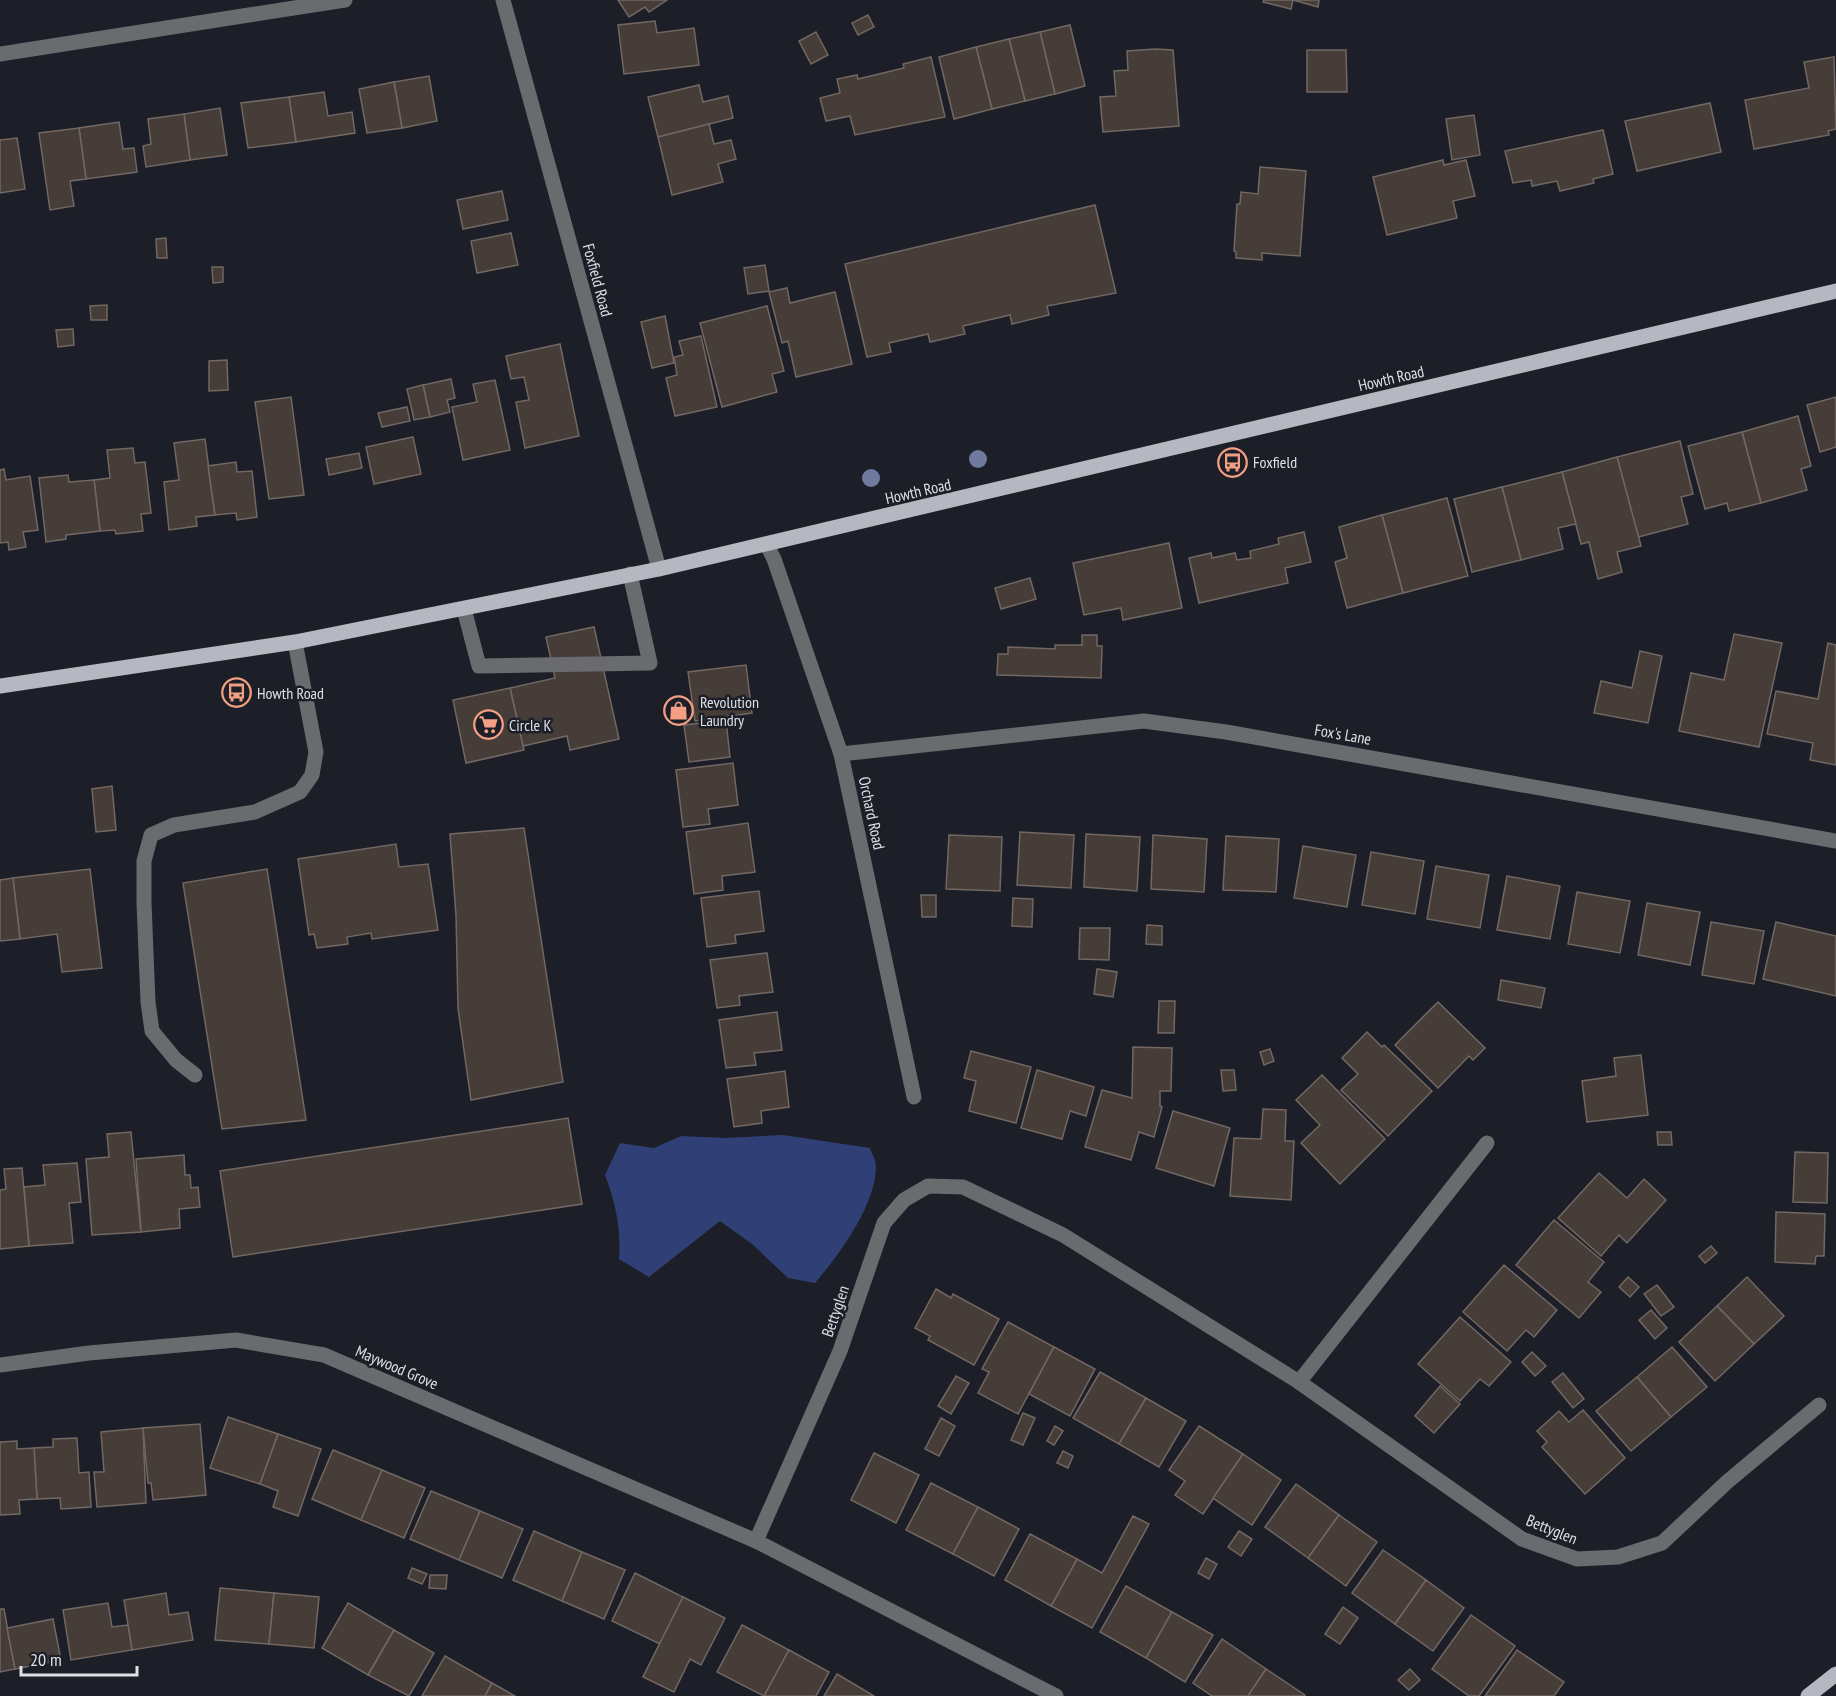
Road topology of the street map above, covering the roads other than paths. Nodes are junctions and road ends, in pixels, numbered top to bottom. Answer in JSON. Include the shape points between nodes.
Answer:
{"nodes":[{"id":1,"x":345,"y":0,"type":"edge"},
{"id":2,"x":503,"y":0,"type":"edge"},
{"id":3,"x":0,"y":54,"type":"edge"},
{"id":4,"x":1836,"y":291,"type":"edge"},
{"id":5,"x":767,"y":545,"type":"junction"},
{"id":6,"x":659,"y":569,"type":"junction"},
{"id":7,"x":630,"y":574,"type":"junction"},
{"id":8,"x":464,"y":609,"type":"junction"},
{"id":9,"x":294,"y":642,"type":"junction"},
{"id":10,"x":0,"y":686,"type":"edge"},
{"id":11,"x":841,"y":754,"type":"junction"},
{"id":12,"x":1836,"y":841,"type":"edge"},
{"id":13,"x":195,"y":1076,"type":"dead end"},
{"id":14,"x":914,"y":1097,"type":"dead end"},
{"id":15,"x":1487,"y":1143,"type":"dead end"},
{"id":16,"x":0,"y":1365,"type":"edge"},
{"id":17,"x":1299,"y":1382,"type":"junction"},
{"id":18,"x":1819,"y":1405,"type":"dead end"},
{"id":19,"x":756,"y":1541,"type":"junction"},
{"id":20,"x":1836,"y":1674,"type":"edge"},
{"id":21,"x":1056,"y":1696,"type":"edge"},
{"id":22,"x":1808,"y":1696,"type":"edge"}],
"edges":[{"from":1,"to":3,"type":"street"},
{"from":2,"to":6,"type":"street","name":"Foxfield Road"},
{"from":4,"to":5,"type":"main road","name":"Howth Road"},
{"from":5,"to":6,"type":"main road","name":"Howth Road"},
{"from":5,"to":11,"type":"street","name":"Orchard Road"},
{"from":6,"to":7,"type":"main road","name":"Howth Road"},
{"from":7,"to":8,"type":"main road","name":"Howth Road"},
{"from":7,"to":8,"type":"street","via":[[650,663],[478,666]]},
{"from":8,"to":9,"type":"main road","name":"Howth Road"},
{"from":9,"to":10,"type":"main road","name":"Howth Road"},
{"from":9,"to":13,"type":"street","via":[[316,752],[312,775],[300,792],[276,805],[243,815],[174,825],[151,835],[144,861],[152,1031]]},
{"from":11,"to":12,"type":"street","name":"Fox's Lane","via":[[1144,721],[1226,732]]},
{"from":11,"to":14,"type":"street","name":"Orchard Road"},
{"from":15,"to":17,"type":"street"},
{"from":16,"to":19,"type":"street","name":"Maywood Grove","via":[[236,1340],[324,1355]]},
{"from":17,"to":18,"type":"street","name":"Bettyglen","via":[[1522,1539],[1577,1559],[1618,1557],[1662,1543]]},
{"from":17,"to":19,"type":"street","name":"Bettyglen","via":[[1063,1235],[963,1187],[928,1186],[904,1200],[884,1223],[840,1351]]},
{"from":19,"to":21,"type":"street"},
{"from":20,"to":22,"type":"main road"}]}
